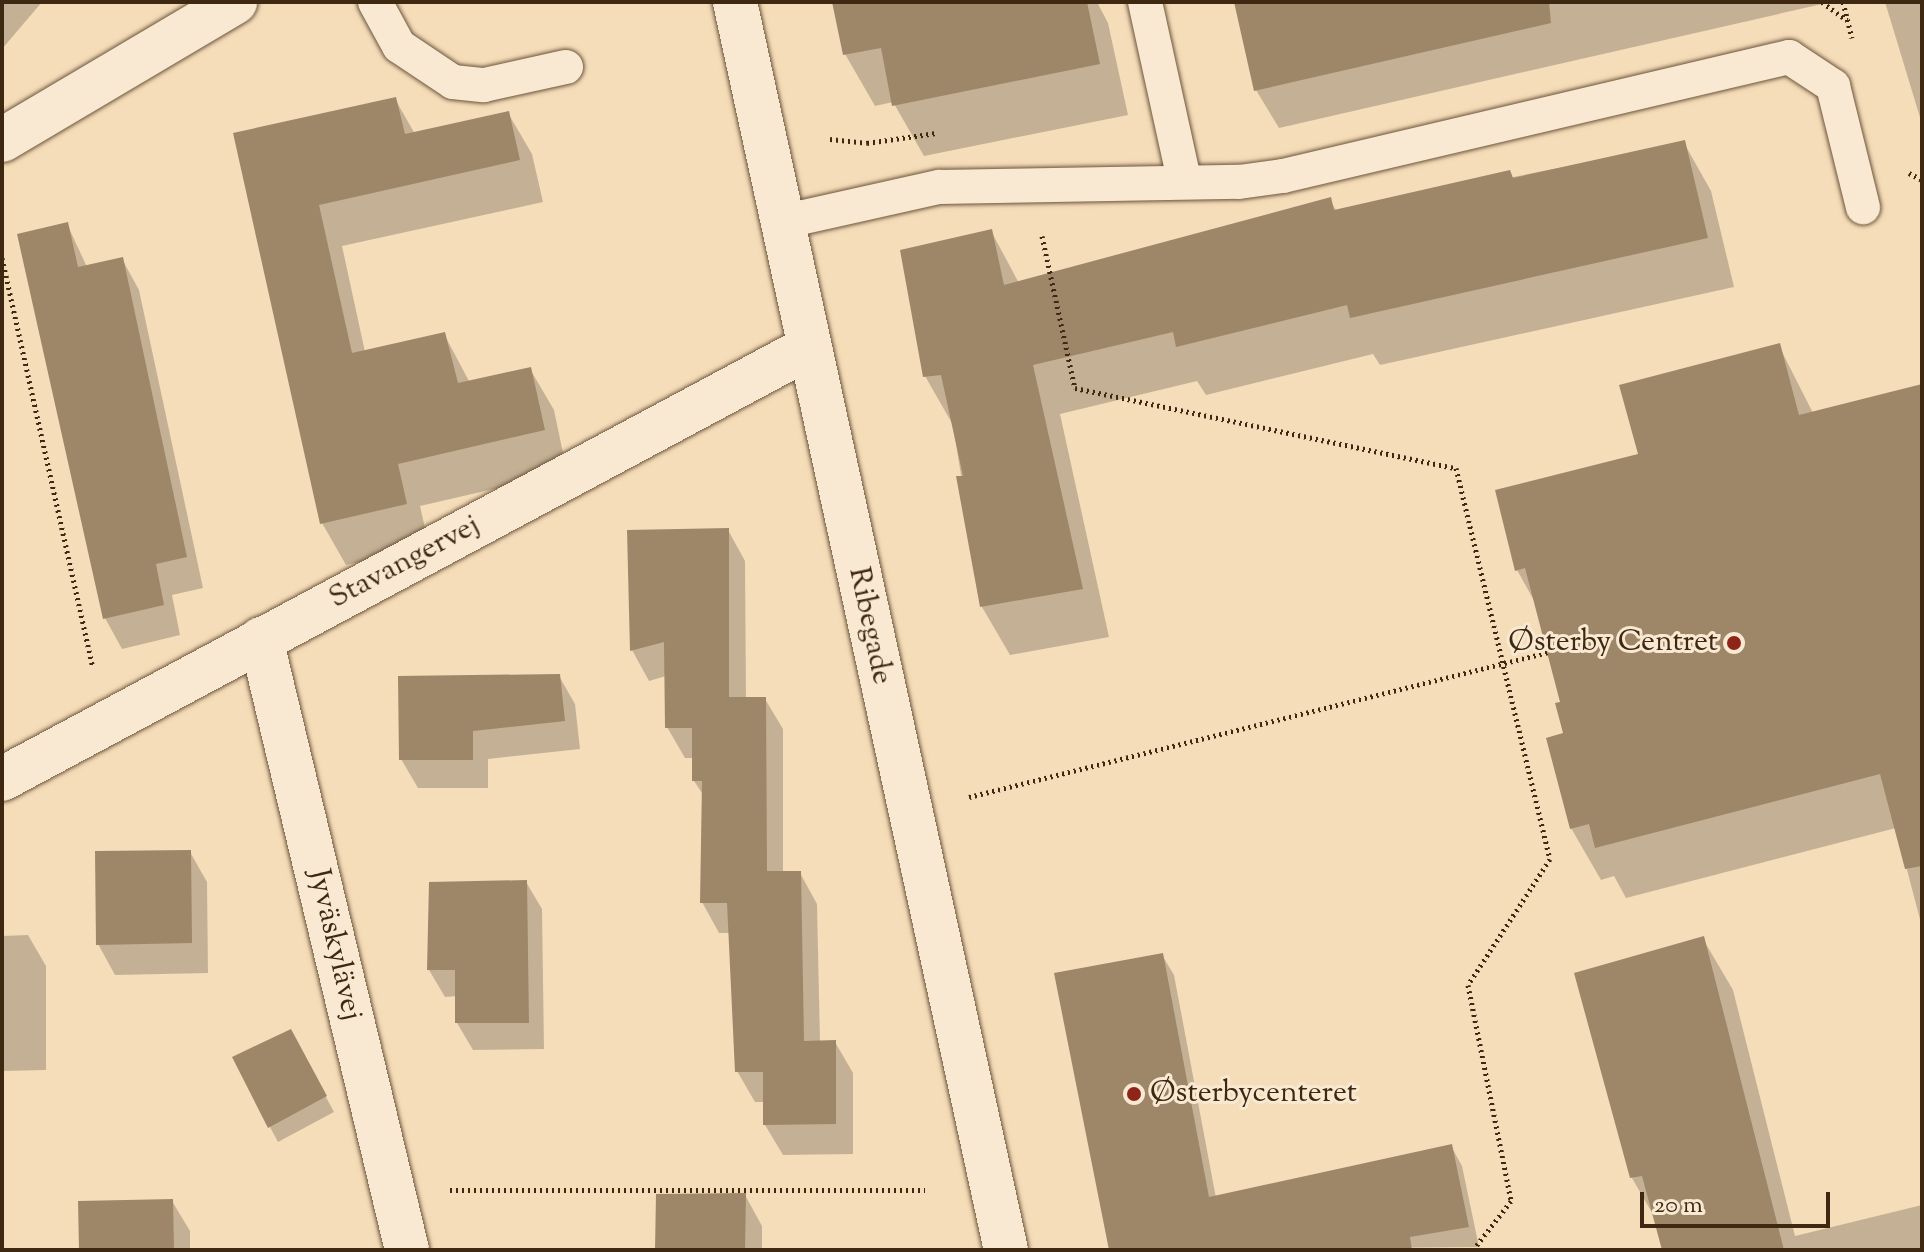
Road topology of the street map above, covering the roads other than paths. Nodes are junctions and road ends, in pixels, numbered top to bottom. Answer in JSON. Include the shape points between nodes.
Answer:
{"nodes":[{"id":1,"x":235,"y":2,"type":"edge"},
{"id":2,"x":375,"y":2,"type":"edge"},
{"id":3,"x":735,"y":2,"type":"edge"},
{"id":4,"x":1145,"y":2,"type":"edge"},
{"id":5,"x":566,"y":67,"type":"dead end"},
{"id":6,"x":2,"y":140,"type":"edge"},
{"id":7,"x":1184,"y":180,"type":"junction"},
{"id":8,"x":1863,"y":207,"type":"dead end"},
{"id":9,"x":782,"y":222,"type":"junction"},
{"id":10,"x":808,"y":348,"type":"junction"},
{"id":11,"x":261,"y":639,"type":"junction"},
{"id":12,"x":2,"y":779,"type":"edge"},
{"id":13,"x":405,"y":1249,"type":"edge"},
{"id":14,"x":1006,"y":1250,"type":"edge"}],
"edges":[{"from":1,"to":6,"type":"street"},
{"from":2,"to":5,"type":"lane","via":[[399,46],[453,82],[484,85]]},
{"from":3,"to":9,"type":"street","name":"Ribegade"},
{"from":4,"to":7,"type":"lane"},
{"from":7,"to":8,"type":"lane","via":[[1283,176],[1789,57],[1833,86]]},
{"from":7,"to":9,"type":"lane","via":[[939,187]]},
{"from":9,"to":10,"type":"street","name":"Ribegade"},
{"from":10,"to":11,"type":"street","name":"Stavangervej"},
{"from":10,"to":14,"type":"street","name":"Ribegade"},
{"from":11,"to":12,"type":"street","name":"Stavangervej"},
{"from":11,"to":13,"type":"street","name":"Jyväskylävej"}]}
